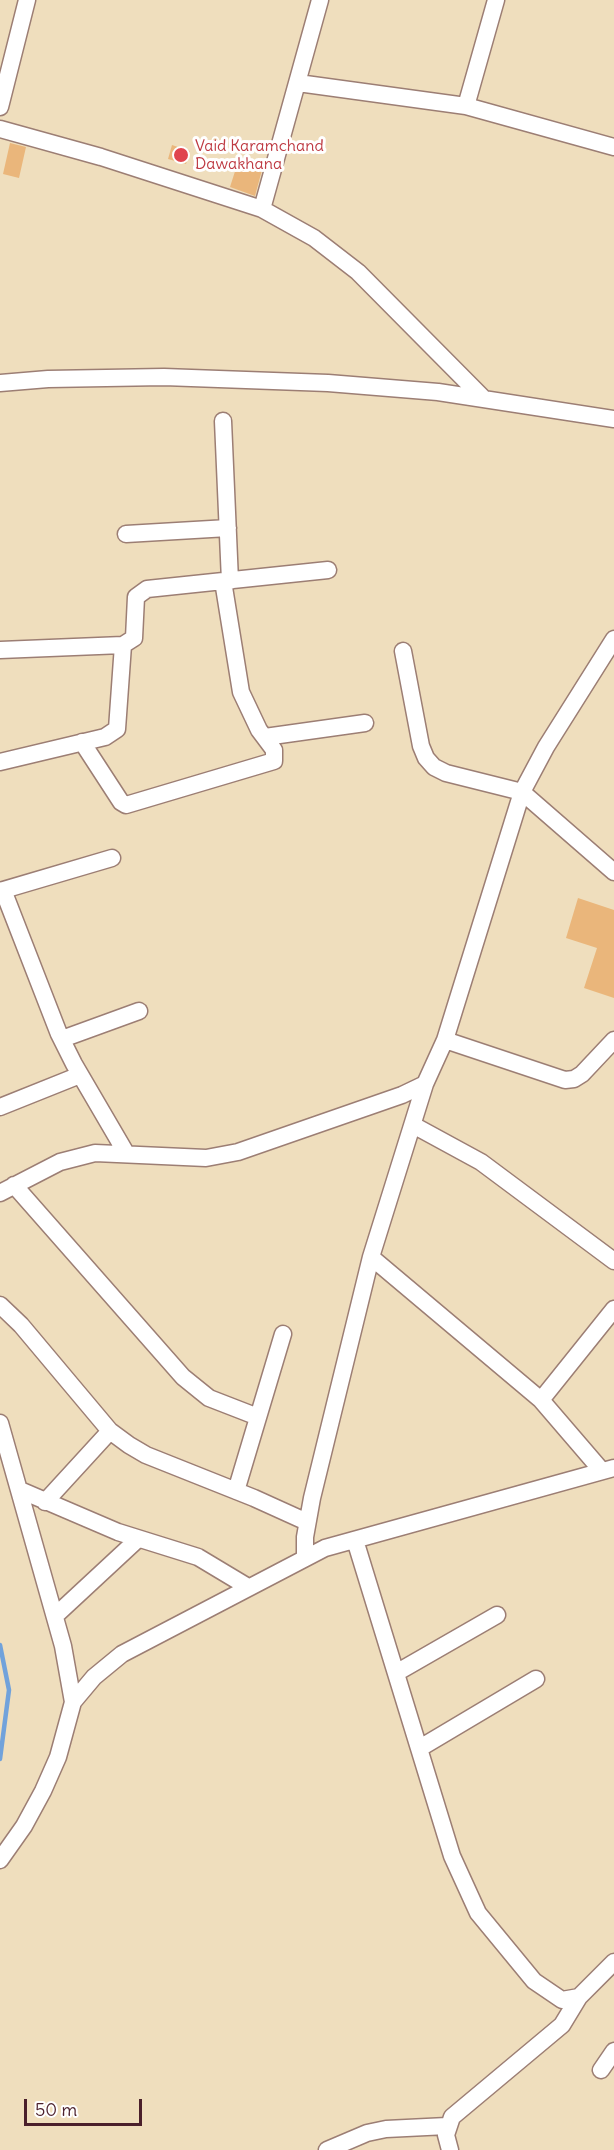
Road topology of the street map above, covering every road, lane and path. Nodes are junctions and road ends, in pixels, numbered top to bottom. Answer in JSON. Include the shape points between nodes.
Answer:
{"nodes":[{"id":1,"x":27,"y":0,"type":"edge"},
{"id":2,"x":320,"y":0,"type":"edge"},
{"id":3,"x":496,"y":0,"type":"edge"},
{"id":4,"x":298,"y":83,"type":"junction"},
{"id":5,"x":466,"y":106,"type":"junction"},
{"id":6,"x":0,"y":107,"type":"edge"},
{"id":7,"x":0,"y":129,"type":"edge"},
{"id":8,"x":614,"y":147,"type":"edge"},
{"id":9,"x":262,"y":209,"type":"junction"},
{"id":10,"x":0,"y":383,"type":"edge"},
{"id":11,"x":482,"y":397,"type":"junction"},
{"id":12,"x":614,"y":420,"type":"edge"},
{"id":13,"x":223,"y":421,"type":"dead end"},
{"id":14,"x":228,"y":528,"type":"junction"},
{"id":15,"x":126,"y":534,"type":"dead end"},
{"id":16,"x":328,"y":570,"type":"dead end"},
{"id":17,"x":226,"y":581,"type":"junction"},
{"id":18,"x":614,"y":639,"type":"edge"},
{"id":19,"x":123,"y":645,"type":"junction"},
{"id":20,"x":0,"y":650,"type":"edge"},
{"id":21,"x":403,"y":651,"type":"dead end"},
{"id":22,"x":365,"y":723,"type":"dead end"},
{"id":23,"x":265,"y":737,"type":"junction"},
{"id":24,"x":82,"y":742,"type":"junction"},
{"id":25,"x":0,"y":762,"type":"edge"},
{"id":26,"x":522,"y":792,"type":"junction"},
{"id":27,"x":112,"y":858,"type":"dead end"},
{"id":28,"x":614,"y":872,"type":"edge"},
{"id":29,"x":2,"y":891,"type":"edge"},
{"id":30,"x":138,"y":1011,"type":"dead end"},
{"id":31,"x":62,"y":1039,"type":"junction"},
{"id":32,"x":445,"y":1040,"type":"junction"},
{"id":33,"x":614,"y":1040,"type":"edge"},
{"id":34,"x":80,"y":1075,"type":"junction"},
{"id":35,"x":425,"y":1084,"type":"junction"},
{"id":36,"x":0,"y":1107,"type":"edge"},
{"id":37,"x":413,"y":1125,"type":"junction"},
{"id":38,"x":126,"y":1153,"type":"junction"},
{"id":39,"x":7,"y":1189,"type":"edge"},
{"id":40,"x":371,"y":1257,"type":"junction"},
{"id":41,"x":614,"y":1261,"type":"edge"},
{"id":42,"x":0,"y":1305,"type":"edge"},
{"id":43,"x":614,"y":1309,"type":"edge"},
{"id":44,"x":283,"y":1334,"type":"dead end"},
{"id":45,"x":542,"y":1400,"type":"junction"},
{"id":46,"x":258,"y":1417,"type":"junction"},
{"id":47,"x":0,"y":1423,"type":"edge"},
{"id":48,"x":110,"y":1431,"type":"junction"},
{"id":49,"x":608,"y":1469,"type":"edge"},
{"id":50,"x":20,"y":1490,"type":"junction"},
{"id":51,"x":236,"y":1491,"type":"junction"},
{"id":52,"x":45,"y":1502,"type":"junction"},
{"id":53,"x":307,"y":1522,"type":"junction"},
{"id":54,"x":138,"y":1539,"type":"junction"},
{"id":55,"x":355,"y":1540,"type":"junction"},
{"id":56,"x":305,"y":1558,"type":"junction"},
{"id":57,"x":248,"y":1587,"type":"junction"},
{"id":58,"x":497,"y":1615,"type":"dead end"},
{"id":59,"x":55,"y":1616,"type":"junction"},
{"id":60,"x":396,"y":1673,"type":"junction"},
{"id":61,"x":536,"y":1679,"type":"dead end"},
{"id":62,"x":73,"y":1702,"type":"junction"},
{"id":63,"x":420,"y":1748,"type":"junction"},
{"id":64,"x":0,"y":1860,"type":"edge"},
{"id":65,"x":614,"y":1962,"type":"edge"},
{"id":66,"x":579,"y":1997,"type":"junction"},
{"id":67,"x":614,"y":2051,"type":"edge"},
{"id":68,"x":602,"y":2070,"type":"dead end"},
{"id":69,"x":447,"y":2126,"type":"junction"},
{"id":70,"x":327,"y":2150,"type":"edge"},
{"id":71,"x":450,"y":2150,"type":"edge"}],
"edges":[{"from":1,"to":6,"type":"street"},
{"from":2,"to":4,"type":"street"},
{"from":3,"to":5,"type":"street"},
{"from":4,"to":5,"type":"street"},
{"from":4,"to":9,"type":"street"},
{"from":5,"to":8,"type":"street"},
{"from":7,"to":9,"type":"street","via":[[123,163]]},
{"from":9,"to":11,"type":"street","via":[[335,251]]},
{"from":10,"to":11,"type":"street","via":[[164,377],[339,384]]},
{"from":11,"to":12,"type":"street"},
{"from":13,"to":14,"type":"street"},
{"from":14,"to":15,"type":"street"},
{"from":14,"to":17,"type":"street"},
{"from":16,"to":17,"type":"street"},
{"from":17,"to":19,"type":"street","via":[[139,593],[134,638]]},
{"from":17,"to":23,"type":"street","via":[[241,692]]},
{"from":18,"to":26,"type":"street"},
{"from":19,"to":20,"type":"street"},
{"from":19,"to":24,"type":"street","via":[[117,729],[105,737]]},
{"from":21,"to":26,"type":"street","via":[[426,758],[446,773]]},
{"from":22,"to":23,"type":"street"},
{"from":23,"to":24,"type":"street","via":[[276,755],[270,764],[126,805]]},
{"from":24,"to":25,"type":"street"},
{"from":26,"to":28,"type":"street"},
{"from":26,"to":32,"type":"street"},
{"from":27,"to":29,"type":"street"},
{"from":29,"to":31,"type":"street"},
{"from":30,"to":31,"type":"street"},
{"from":31,"to":34,"type":"street"},
{"from":32,"to":33,"type":"street","via":[[566,1080],[582,1074]]},
{"from":32,"to":35,"type":"street"},
{"from":34,"to":36,"type":"street"},
{"from":34,"to":38,"type":"street"},
{"from":35,"to":37,"type":"street"},
{"from":35,"to":38,"type":"street","via":[[238,1152],[206,1158]]},
{"from":37,"to":40,"type":"street"},
{"from":37,"to":41,"type":"street","via":[[481,1162]]},
{"from":38,"to":39,"type":"street","via":[[95,1153],[60,1162]]},
{"from":39,"to":46,"type":"street","via":[[183,1377],[209,1398]]},
{"from":40,"to":45,"type":"street"},
{"from":40,"to":53,"type":"street"},
{"from":42,"to":48,"type":"street"},
{"from":43,"to":45,"type":"street"},
{"from":44,"to":46,"type":"street"},
{"from":45,"to":49,"type":"street"},
{"from":46,"to":51,"type":"street"},
{"from":47,"to":50,"type":"street"},
{"from":48,"to":51,"type":"street","via":[[146,1455]]},
{"from":48,"to":52,"type":"street"},
{"from":49,"to":55,"type":"street"},
{"from":50,"to":52,"type":"street"},
{"from":50,"to":59,"type":"street"},
{"from":51,"to":53,"type":"street"},
{"from":52,"to":54,"type":"street"},
{"from":53,"to":56,"type":"street"},
{"from":54,"to":57,"type":"street","via":[[198,1557]]},
{"from":54,"to":59,"type":"street"},
{"from":55,"to":56,"type":"street"},
{"from":55,"to":60,"type":"street"},
{"from":56,"to":57,"type":"street"},
{"from":57,"to":62,"type":"street","via":[[122,1654],[94,1677]]},
{"from":58,"to":60,"type":"street"},
{"from":59,"to":62,"type":"street"},
{"from":60,"to":63,"type":"street"},
{"from":61,"to":63,"type":"street"},
{"from":62,"to":64,"type":"street","via":[[58,1757],[43,1791]]},
{"from":63,"to":66,"type":"street","via":[[452,1856],[478,1913],[513,1958],[549,1994],[561,2000]]},
{"from":65,"to":66,"type":"street"},
{"from":66,"to":69,"type":"street","via":[[561,2025],[460,2109]]},
{"from":67,"to":68,"type":"street"},
{"from":69,"to":70,"type":"street","via":[[386,2129]]},
{"from":69,"to":71,"type":"street"}]}
